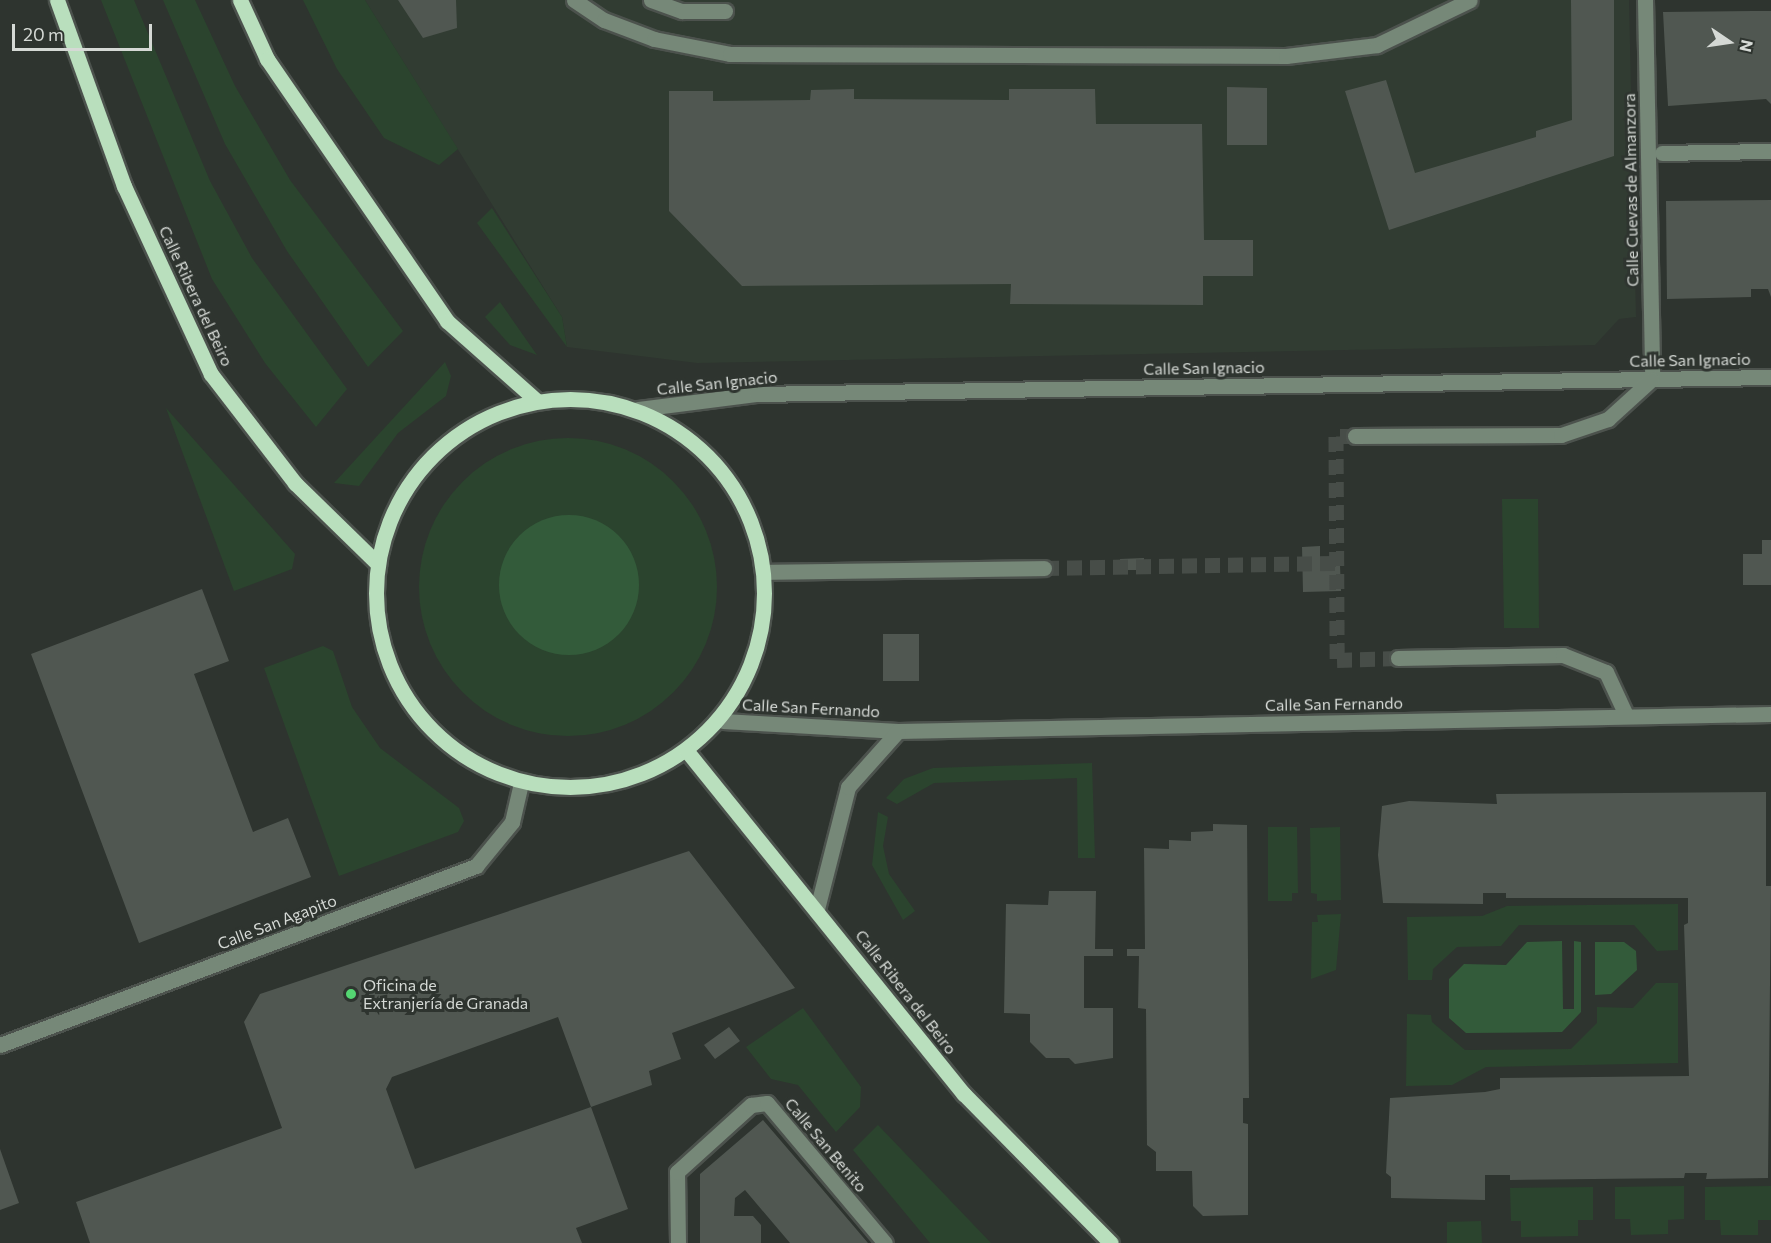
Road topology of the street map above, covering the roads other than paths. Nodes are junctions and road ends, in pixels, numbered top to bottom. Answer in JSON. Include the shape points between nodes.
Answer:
{"nodes":[{"id":1,"x":57,"y":0,"type":"edge"},
{"id":2,"x":240,"y":0,"type":"edge"},
{"id":3,"x":574,"y":0,"type":"edge"},
{"id":4,"x":651,"y":0,"type":"edge"},
{"id":5,"x":1470,"y":0,"type":"edge"},
{"id":6,"x":1645,"y":0,"type":"edge"},
{"id":7,"x":725,"y":11,"type":"dead end"},
{"id":8,"x":1771,"y":151,"type":"edge"},
{"id":9,"x":1662,"y":153,"type":"dead end"},
{"id":10,"x":1771,"y":377,"type":"edge"},
{"id":11,"x":1652,"y":379,"type":"junction"},
{"id":12,"x":536,"y":400,"type":"junction"},
{"id":13,"x":638,"y":409,"type":"junction"},
{"id":14,"x":1355,"y":436,"type":"tunnel mouth"},
{"id":15,"x":377,"y":563,"type":"junction"},
{"id":16,"x":1044,"y":568,"type":"tunnel mouth"},
{"id":17,"x":763,"y":572,"type":"junction"},
{"id":18,"x":1398,"y":658,"type":"tunnel mouth"},
{"id":19,"x":1771,"y":714,"type":"edge"},
{"id":20,"x":1626,"y":716,"type":"junction"},
{"id":21,"x":723,"y":721,"type":"junction"},
{"id":22,"x":898,"y":731,"type":"junction"},
{"id":23,"x":686,"y":750,"type":"junction"},
{"id":24,"x":521,"y":783,"type":"junction"},
{"id":25,"x":817,"y":909,"type":"junction"},
{"id":26,"x":0,"y":1046,"type":"edge"},
{"id":27,"x":678,"y":1243,"type":"edge"},
{"id":28,"x":885,"y":1243,"type":"edge"},
{"id":29,"x":1112,"y":1243,"type":"edge"}],
"edges":[{"from":1,"to":15,"type":"main road","name":"Calle Ribera del Beiro","via":[[124,186],[211,374],[295,483]]},
{"from":2,"to":12,"type":"main road","via":[[267,59],[447,321]]},
{"from":3,"to":5,"type":"street","via":[[604,20],[654,39],[730,54],[1274,56],[1377,45]]},
{"from":4,"to":7,"type":"street","via":[[682,11]]},
{"from":6,"to":11,"type":"street","name":"Calle Cuevas de Almanzora"},
{"from":8,"to":9,"type":"street"},
{"from":10,"to":11,"type":"street","name":"Calle San Ignacio"},
{"from":11,"to":13,"type":"street","name":"Calle San Ignacio","via":[[756,394]]},
{"from":11,"to":14,"type":"street","via":[[1608,419],[1561,435]]},
{"from":12,"to":13,"type":"main road","via":[[594,399]]},
{"from":12,"to":15,"type":"main road","via":[[469,424],[429,456],[386,525]]},
{"from":13,"to":17,"type":"main road","via":[[692,440],[727,478],[750,519]]},
{"from":15,"to":24,"type":"main road","via":[[382,650],[411,710],[456,753]]},
{"from":16,"to":17,"type":"street"},
{"from":17,"to":21,"type":"main road","via":[[760,629]]},
{"from":18,"to":20,"type":"street","via":[[1563,655],[1606,672]]},
{"from":19,"to":20,"type":"street","name":"Calle San Fernando"},
{"from":20,"to":22,"type":"street","name":"Calle San Fernando"},
{"from":21,"to":22,"type":"street","name":"Calle San Fernando"},
{"from":21,"to":23,"type":"main road"},
{"from":22,"to":25,"type":"street","name":"Calle San Fernando","via":[[848,787]]},
{"from":23,"to":24,"type":"main road","via":[[661,770],[622,781],[574,788]]},
{"from":23,"to":25,"type":"main road","name":"Calle Ribera del Beiro"},
{"from":24,"to":26,"type":"street","name":"Calle San Agapito","via":[[512,822],[476,866]]},
{"from":25,"to":29,"type":"main road","name":"Calle Ribera del Beiro","via":[[964,1094]]},
{"from":27,"to":28,"type":"street","name":"Calle San Benito","via":[[678,1172],[751,1104],[767,1103]]}]}
